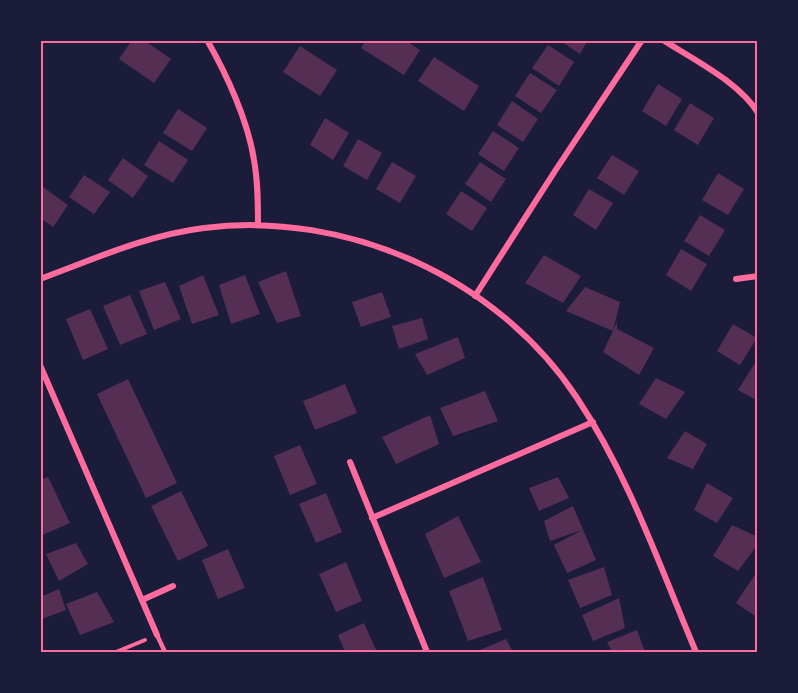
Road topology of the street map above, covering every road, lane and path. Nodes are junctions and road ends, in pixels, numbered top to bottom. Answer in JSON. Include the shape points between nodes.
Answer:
{"nodes":[{"id":1,"x":207,"y":40,"type":"edge"},
{"id":2,"x":642,"y":40,"type":"edge"},
{"id":3,"x":663,"y":40,"type":"edge"},
{"id":4,"x":758,"y":113,"type":"edge"},
{"id":5,"x":258,"y":225,"type":"junction"},
{"id":6,"x":758,"y":276,"type":"edge"},
{"id":7,"x":40,"y":279,"type":"edge"},
{"id":8,"x":736,"y":279,"type":"dead end"},
{"id":9,"x":475,"y":296,"type":"junction"},
{"id":10,"x":40,"y":365,"type":"edge"},
{"id":11,"x":592,"y":422,"type":"junction"},
{"id":12,"x":350,"y":462,"type":"dead end"},
{"id":13,"x":372,"y":518,"type":"junction"},
{"id":14,"x":173,"y":586,"type":"dead end"},
{"id":15,"x":142,"y":600,"type":"junction"},
{"id":16,"x":157,"y":635,"type":"junction"},
{"id":17,"x":116,"y":652,"type":"edge"},
{"id":18,"x":165,"y":652,"type":"edge"},
{"id":19,"x":427,"y":652,"type":"edge"},
{"id":20,"x":696,"y":652,"type":"edge"}],
"edges":[{"from":1,"to":5,"type":"street","via":[[229,82],[251,144]]},
{"from":2,"to":9,"type":"street"},
{"from":3,"to":4,"type":"street","via":[[727,81]]},
{"from":5,"to":7,"type":"street","via":[[204,228],[149,239]]},
{"from":5,"to":9,"type":"street","via":[[355,238],[416,262]]},
{"from":6,"to":8,"type":"street"},
{"from":9,"to":11,"type":"street","via":[[540,352]]},
{"from":10,"to":15,"type":"street"},
{"from":11,"to":13,"type":"street"},
{"from":11,"to":20,"type":"street","via":[[630,498]]},
{"from":12,"to":13,"type":"street"},
{"from":13,"to":19,"type":"street"},
{"from":14,"to":15,"type":"street"},
{"from":15,"to":16,"type":"street"},
{"from":16,"to":17,"type":"path"},
{"from":16,"to":18,"type":"lane"}]}
